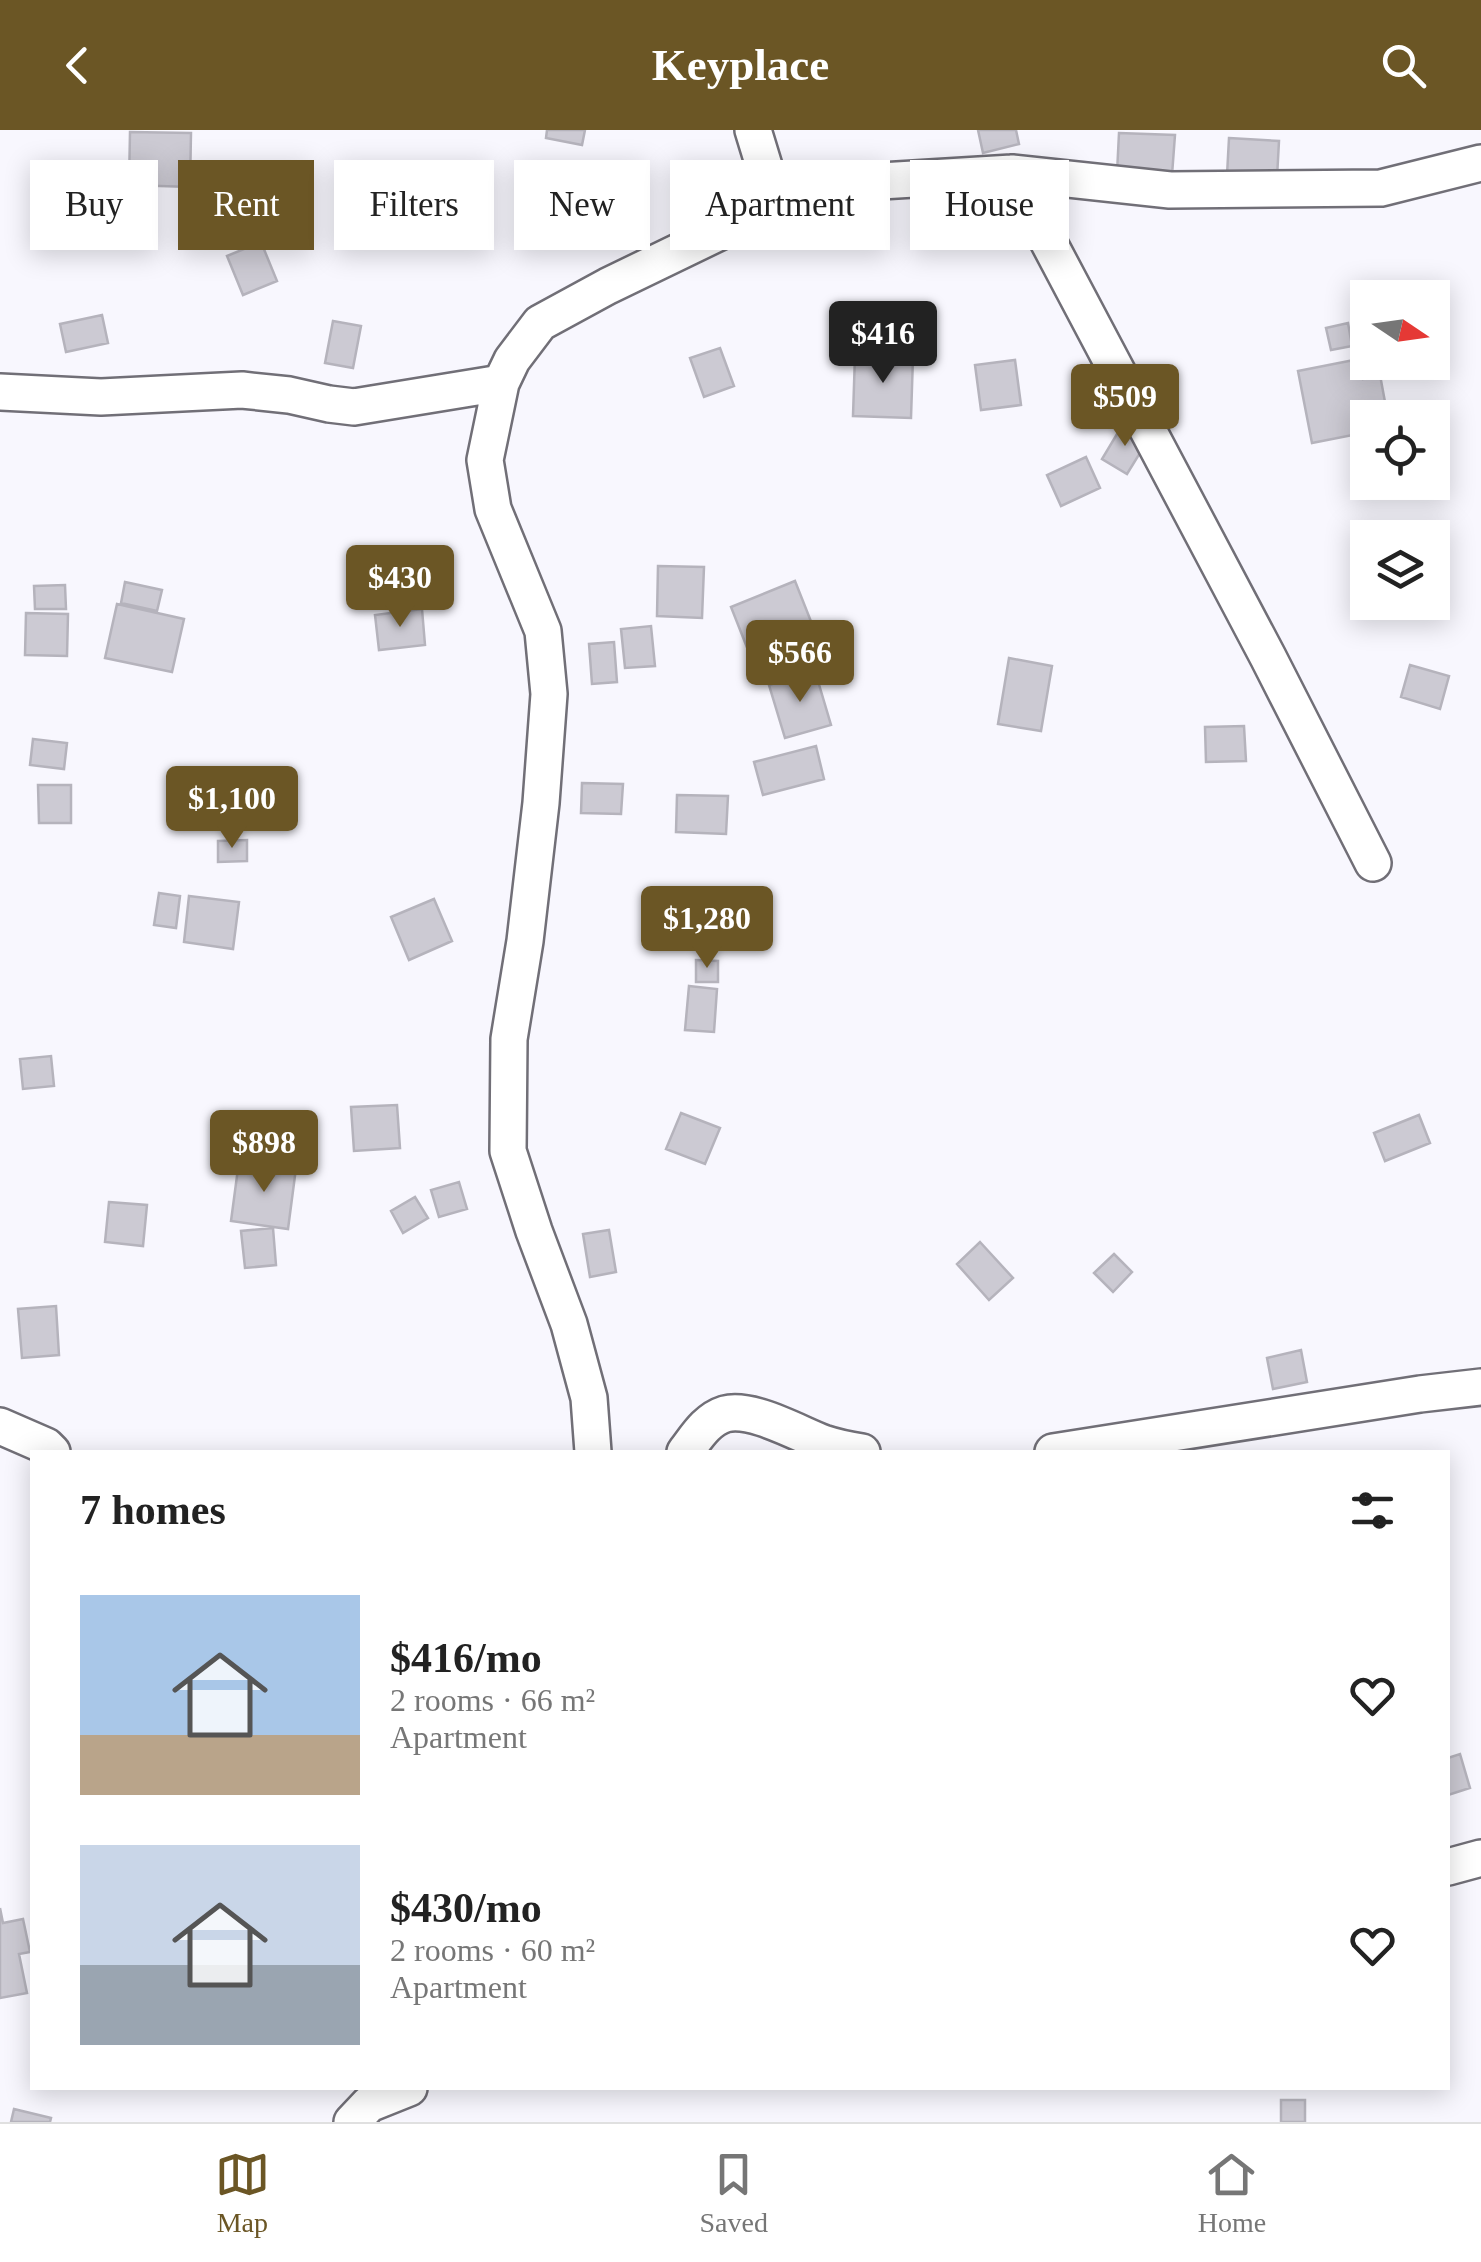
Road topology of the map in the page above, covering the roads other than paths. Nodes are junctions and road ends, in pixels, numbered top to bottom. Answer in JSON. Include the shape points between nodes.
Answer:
{"nodes":[{"id":1,"x":754,"y":130,"type":"edge"},
{"id":2,"x":762,"y":160,"type":"edge"},
{"id":3,"x":1481,"y":163,"type":"edge"},
{"id":4,"x":1069,"y":180,"type":"edge"},
{"id":5,"x":682,"y":250,"type":"edge"},
{"id":6,"x":1052,"y":250,"type":"edge"},
{"id":7,"x":501,"y":383,"type":"junction"},
{"id":8,"x":0,"y":392,"type":"edge"},
{"id":9,"x":1373,"y":863,"type":"dead end"},
{"id":10,"x":1481,"y":1387,"type":"edge"},
{"id":11,"x":0,"y":1426,"type":"edge"},
{"id":12,"x":50,"y":1450,"type":"edge"},
{"id":13,"x":593,"y":1450,"type":"edge"},
{"id":14,"x":687,"y":1450,"type":"edge"},
{"id":15,"x":853,"y":1450,"type":"edge"},
{"id":16,"x":1066,"y":1450,"type":"edge"},
{"id":17,"x":1481,"y":1858,"type":"edge"},
{"id":18,"x":1450,"y":1866,"type":"edge"},
{"id":19,"x":403,"y":2090,"type":"edge"},
{"id":20,"x":361,"y":2105,"type":"edge"}],
"edges":[{"from":1,"to":2,"type":"street"},
{"from":3,"to":4,"type":"street","via":[[1381,188],[1170,190]]},
{"from":5,"to":7,"type":"street","via":[[540,324]]},
{"from":6,"to":9,"type":"street"},
{"from":7,"to":8,"type":"street","via":[[354,407],[242,390],[100,397]]},
{"from":7,"to":13,"type":"street","via":[[485,460],[493,509],[543,631],[550,694],[509,1039],[508,1151],[574,1342],[589,1398]]},
{"from":10,"to":16,"type":"street"},
{"from":11,"to":12,"type":"street"},
{"from":14,"to":15,"type":"street","via":[[703,1428],[738,1413]]},
{"from":17,"to":18,"type":"street"},
{"from":19,"to":20,"type":"street"}]}
